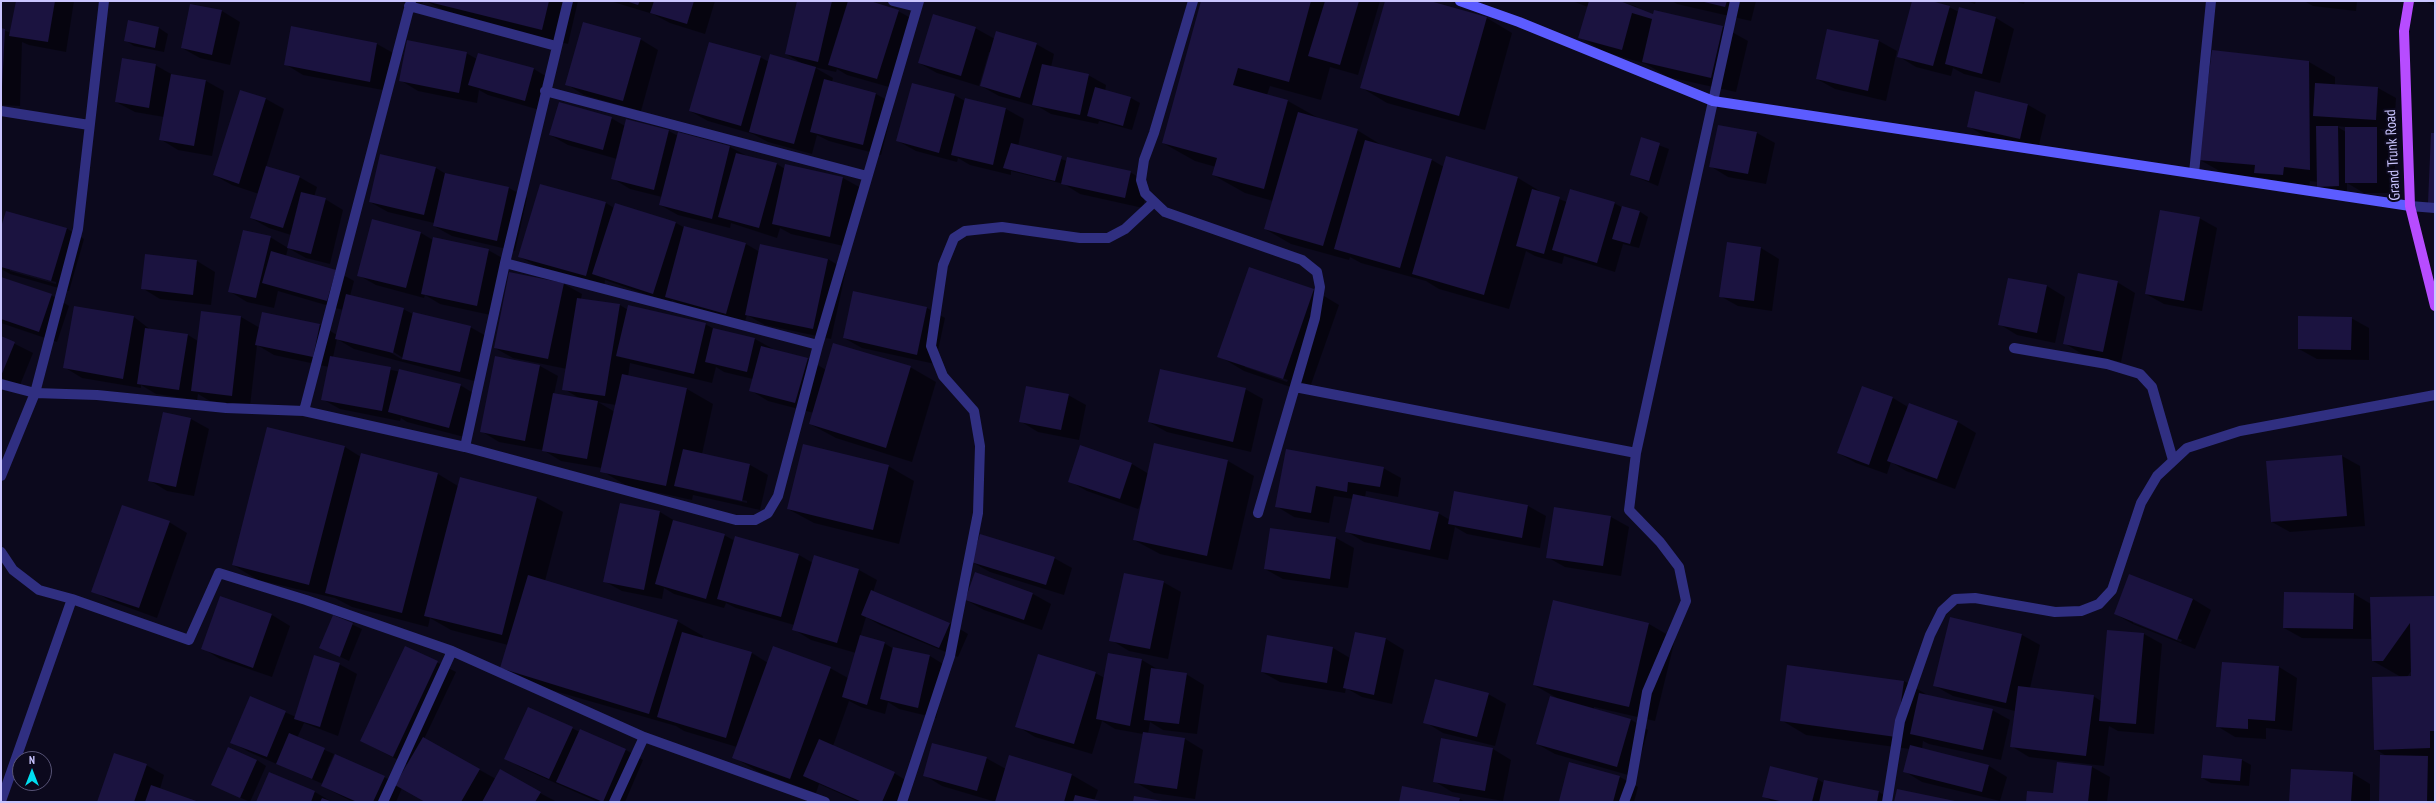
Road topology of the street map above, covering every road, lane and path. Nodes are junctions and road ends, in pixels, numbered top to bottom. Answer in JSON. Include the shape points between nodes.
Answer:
{"nodes":[{"id":1,"x":104,"y":1,"type":"edge"},
{"id":2,"x":568,"y":1,"type":"edge"},
{"id":3,"x":893,"y":1,"type":"edge"},
{"id":4,"x":1193,"y":1,"type":"edge"},
{"id":5,"x":1460,"y":1,"type":"edge"},
{"id":6,"x":1735,"y":1,"type":"edge"},
{"id":7,"x":2212,"y":1,"type":"edge"},
{"id":8,"x":2409,"y":1,"type":"edge"},
{"id":9,"x":410,"y":4,"type":"edge"},
{"id":10,"x":918,"y":4,"type":"edge"},
{"id":11,"x":556,"y":46,"type":"junction"},
{"id":12,"x":545,"y":91,"type":"junction"},
{"id":13,"x":1713,"y":100,"type":"junction"},
{"id":14,"x":1,"y":111,"type":"edge"},
{"id":15,"x":89,"y":124,"type":"junction"},
{"id":16,"x":2194,"y":173,"type":"junction"},
{"id":17,"x":867,"y":176,"type":"junction"},
{"id":18,"x":1154,"y":202,"type":"junction"},
{"id":19,"x":2410,"y":206,"type":"junction"},
{"id":20,"x":2435,"y":208,"type":"edge"},
{"id":21,"x":505,"y":263,"type":"junction"},
{"id":22,"x":2435,"y":306,"type":"edge"},
{"id":23,"x":818,"y":345,"type":"junction"},
{"id":24,"x":2014,"y":348,"type":"dead end"},
{"id":25,"x":1,"y":384,"type":"edge"},
{"id":26,"x":1295,"y":387,"type":"junction"},
{"id":27,"x":35,"y":393,"type":"junction"},
{"id":28,"x":2435,"y":395,"type":"edge"},
{"id":29,"x":304,"y":411,"type":"junction"},
{"id":30,"x":465,"y":447,"type":"junction"},
{"id":31,"x":1636,"y":453,"type":"junction"},
{"id":32,"x":2174,"y":460,"type":"junction"},
{"id":33,"x":1,"y":476,"type":"edge"},
{"id":34,"x":1258,"y":512,"type":"dead end"},
{"id":35,"x":1,"y":552,"type":"edge"},
{"id":36,"x":72,"y":599,"type":"junction"},
{"id":37,"x":452,"y":651,"type":"junction"},
{"id":38,"x":644,"y":737,"type":"junction"},
{"id":39,"x":1,"y":801,"type":"edge"},
{"id":40,"x":383,"y":802,"type":"edge"},
{"id":41,"x":614,"y":802,"type":"edge"},
{"id":42,"x":825,"y":802,"type":"edge"},
{"id":43,"x":902,"y":802,"type":"edge"},
{"id":44,"x":1624,"y":802,"type":"edge"},
{"id":45,"x":1887,"y":802,"type":"edge"}],
"edges":[{"from":1,"to":15,"type":"street"},
{"from":2,"to":11,"type":"street"},
{"from":3,"to":10,"type":"street"},
{"from":4,"to":18,"type":"street","via":[[1144,160],[1142,180],[1145,193]]},
{"from":5,"to":13,"type":"main road"},
{"from":6,"to":13,"type":"street"},
{"from":7,"to":16,"type":"street"},
{"from":8,"to":19,"type":"main road","name":"Grand Trunk Road","via":[[2404,32]]},
{"from":9,"to":11,"type":"street"},
{"from":9,"to":29,"type":"street"},
{"from":10,"to":17,"type":"street"},
{"from":11,"to":12,"type":"street"},
{"from":12,"to":17,"type":"street"},
{"from":12,"to":21,"type":"street"},
{"from":13,"to":16,"type":"main road"},
{"from":13,"to":31,"type":"street"},
{"from":14,"to":15,"type":"street"},
{"from":15,"to":27,"type":"street","via":[[78,229]]},
{"from":16,"to":19,"type":"main road"},
{"from":17,"to":23,"type":"street"},
{"from":18,"to":26,"type":"street","via":[[1165,212],[1302,260],[1317,272],[1320,287],[1315,318]]},
{"from":18,"to":43,"type":"street","via":[[1125,229],[1108,238],[1080,238],[1002,227],[965,231],[954,238],[943,265],[931,346],[943,376],[974,411],[980,446],[978,512],[950,656]]},
{"from":19,"to":20,"type":"street"},
{"from":19,"to":22,"type":"main road","name":"Grand Trunk Road"},
{"from":21,"to":23,"type":"street"},
{"from":21,"to":30,"type":"street"},
{"from":23,"to":30,"type":"street","via":[[778,496],[768,512],[755,520],[736,520]]},
{"from":24,"to":32,"type":"street","via":[[2107,364],[2140,374],[2152,387]]},
{"from":25,"to":27,"type":"street"},
{"from":26,"to":31,"type":"street"},
{"from":26,"to":34,"type":"street"},
{"from":27,"to":29,"type":"street","via":[[98,395],[226,408]]},
{"from":27,"to":33,"type":"street"},
{"from":28,"to":32,"type":"street","via":[[2240,431],[2187,448]]},
{"from":29,"to":30,"type":"street"},
{"from":31,"to":44,"type":"street","via":[[1629,510],[1660,542],[1679,567],[1686,601],[1647,692],[1631,783]]},
{"from":32,"to":45,"type":"street","via":[[2157,476],[2141,503],[2112,590],[2099,604],[2081,611],[2054,612],[1975,598],[1955,599],[1942,611],[1930,635],[1900,721]]},
{"from":35,"to":36,"type":"street","via":[[13,570],[39,590]]},
{"from":36,"to":37,"type":"street","via":[[189,640],[219,573],[306,600]]},
{"from":36,"to":39,"type":"street"},
{"from":37,"to":38,"type":"street"},
{"from":37,"to":40,"type":"street"},
{"from":38,"to":41,"type":"street"},
{"from":38,"to":42,"type":"street"}]}
